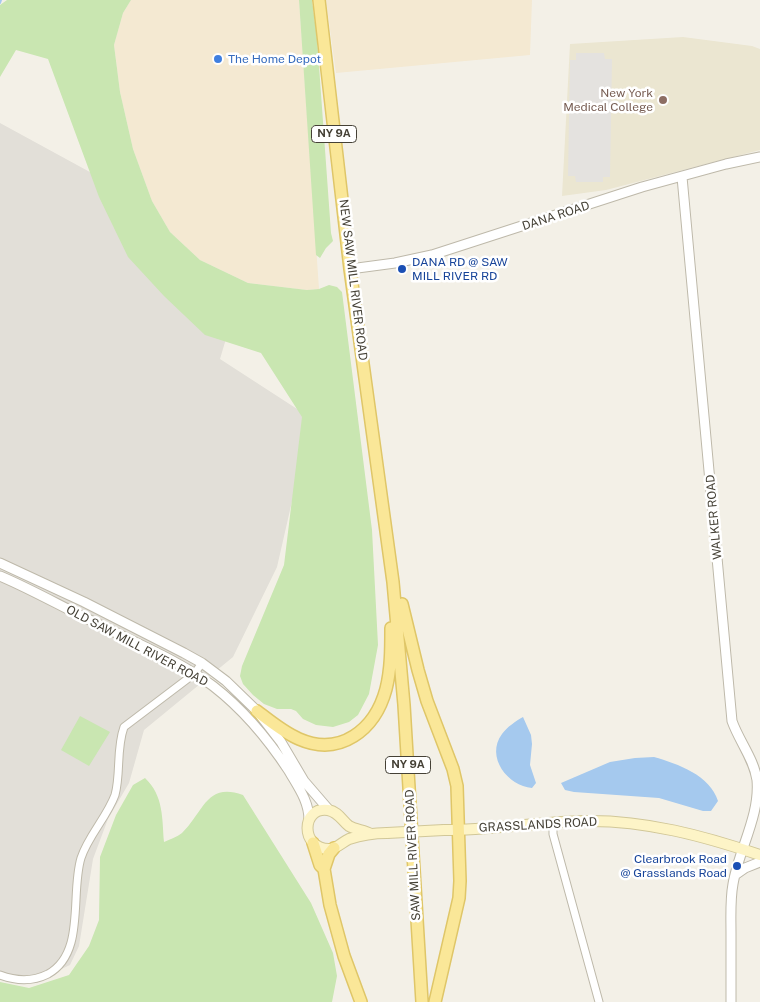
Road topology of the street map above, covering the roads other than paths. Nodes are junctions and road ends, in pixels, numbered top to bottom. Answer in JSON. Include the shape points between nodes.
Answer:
{"nodes":[{"id":1,"x":319,"y":0,"type":"edge"},
{"id":2,"x":760,"y":157,"type":"edge"},
{"id":3,"x":682,"y":177,"type":"junction"},
{"id":4,"x":350,"y":269,"type":"junction"},
{"id":5,"x":390,"y":558,"type":"junction"},
{"id":6,"x":0,"y":563,"type":"edge"},
{"id":7,"x":0,"y":576,"type":"edge"},
{"id":8,"x":202,"y":664,"type":"junction"},
{"id":9,"x":194,"y":674,"type":"junction"},
{"id":10,"x":257,"y":711,"type":"junction"},
{"id":11,"x":329,"y":810,"type":"junction"},
{"id":12,"x":309,"y":820,"type":"junction"},
{"id":13,"x":344,"y":822,"type":"junction"},
{"id":14,"x":553,"y":823,"type":"junction"},
{"id":15,"x":458,"y":830,"type":"junction"},
{"id":16,"x":371,"y":834,"type":"junction"},
{"id":17,"x":313,"y":843,"type":"junction"},
{"id":18,"x":338,"y":845,"type":"junction"},
{"id":19,"x":742,"y":849,"type":"junction"},
{"id":20,"x":760,"y":855,"type":"edge"},
{"id":21,"x":760,"y":862,"type":"edge"},
{"id":22,"x":324,"y":869,"type":"junction"},
{"id":23,"x":735,"y":875,"type":"junction"},
{"id":24,"x":0,"y":975,"type":"edge"},
{"id":25,"x":362,"y":1002,"type":"edge"},
{"id":26,"x":422,"y":1002,"type":"edge"},
{"id":27,"x":435,"y":1002,"type":"edge"},
{"id":28,"x":599,"y":1002,"type":"edge"},
{"id":29,"x":731,"y":1002,"type":"edge"}],
"edges":[{"from":1,"to":4,"type":"main road","name":"NEW SAW MILL RIVER ROAD","number":"NY 9A"},
{"from":2,"to":3,"type":"street","name":"DANA ROAD"},
{"from":3,"to":4,"type":"street","name":"DANA ROAD","via":[[432,255]]},
{"from":3,"to":19,"type":"street","name":"WALKER ROAD","via":[[732,721],[757,779],[755,810]]},
{"from":4,"to":5,"type":"main road","name":"NEW SAW MILL RIVER ROAD","number":"NY 9A"},
{"from":5,"to":10,"type":"main road","via":[[392,655],[386,691],[370,722],[359,734],[346,741],[316,744],[300,740]]},
{"from":5,"to":15,"type":"main road","via":[[427,701],[453,769],[457,786]]},
{"from":5,"to":26,"type":"main road","name":"SAW MILL RIVER ROAD","number":"NY 9A","via":[[404,704]]},
{"from":6,"to":8,"type":"street","name":"OLD SAW MILL RIVER ROAD","via":[[84,602]]},
{"from":7,"to":9,"type":"street","name":"OLD SAW MILL RIVER ROAD"},
{"from":8,"to":9,"type":"street"},
{"from":8,"to":10,"type":"street","name":"OLD SAW MILL RIVER ROAD","via":[[226,681]]},
{"from":9,"to":12,"type":"street","name":"OLD SAW MILL RIVER ROAD","via":[[235,705],[267,740],[304,795]]},
{"from":9,"to":24,"type":"street","via":[[124,727],[115,793],[81,858],[72,941],[63,962],[40,978],[10,979]]},
{"from":10,"to":11,"type":"street","name":"OLD SAW MILL RIVER ROAD","via":[[281,742],[304,781]]},
{"from":11,"to":12,"type":"main road","via":[[315,813]]},
{"from":11,"to":13,"type":"main road","name":"OLD SAW MILL RIVER ROAD"},
{"from":12,"to":17,"type":"main road","name":"OLD SAW MILL RIVER ROAD","via":[[307,834]]},
{"from":13,"to":16,"type":"main road","name":"OLD SAW MILL RIVER ROAD"},
{"from":13,"to":18,"type":"main road","via":[[346,829]]},
{"from":14,"to":15,"type":"main road","name":"GRASSLANDS ROAD"},
{"from":14,"to":19,"type":"main road","name":"GRASSLANDS ROAD","via":[[634,823]]},
{"from":14,"to":28,"type":"street","via":[[553,834]]},
{"from":15,"to":16,"type":"main road","name":"GRASSLANDS ROAD","bridge":true},
{"from":15,"to":27,"type":"main road","via":[[459,898]]},
{"from":16,"to":18,"type":"main road"},
{"from":17,"to":18,"type":"main road","via":[[322,848]]},
{"from":17,"to":22,"type":"main road"},
{"from":18,"to":22,"type":"main road","via":[[329,854]]},
{"from":19,"to":20,"type":"main road","name":"GRASSLANDS ROAD"},
{"from":19,"to":23,"type":"street","name":"WALKER ROAD"},
{"from":21,"to":23,"type":"street"},
{"from":22,"to":25,"type":"main road","via":[[336,929]]},
{"from":23,"to":29,"type":"street","name":"WALKER ROAD","via":[[731,903]]}]}
